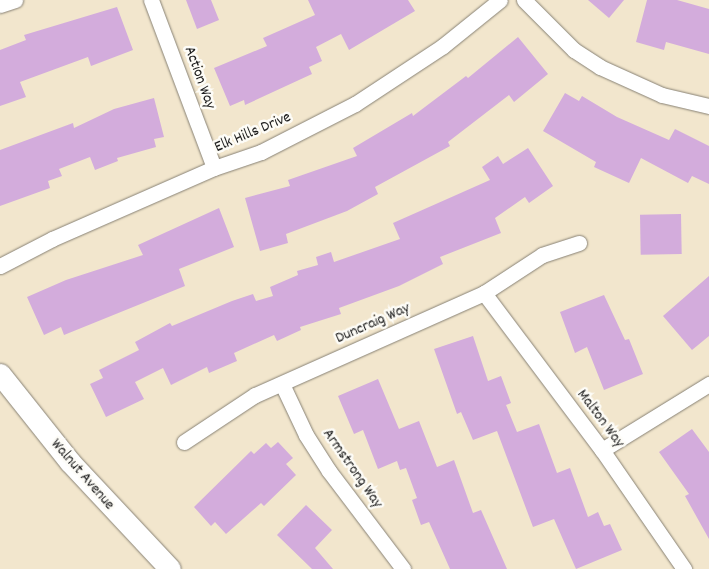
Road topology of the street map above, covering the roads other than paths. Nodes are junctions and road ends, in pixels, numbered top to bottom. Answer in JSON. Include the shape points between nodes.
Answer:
{"nodes":[{"id":1,"x":15,"y":0,"type":"edge"},
{"id":2,"x":151,"y":0,"type":"edge"},
{"id":3,"x":500,"y":0,"type":"edge"},
{"id":4,"x":524,"y":0,"type":"edge"},
{"id":5,"x":0,"y":5,"type":"edge"},
{"id":6,"x":709,"y":106,"type":"edge"},
{"id":7,"x":214,"y":168,"type":"junction"},
{"id":8,"x":579,"y":243,"type":"dead end"},
{"id":9,"x":0,"y":266,"type":"edge"},
{"id":10,"x":484,"y":293,"type":"junction"},
{"id":11,"x":0,"y":374,"type":"edge"},
{"id":12,"x":282,"y":384,"type":"junction"},
{"id":13,"x":709,"y":384,"type":"edge"},
{"id":14,"x":184,"y":442,"type":"dead end"},
{"id":15,"x":602,"y":450,"type":"junction"},
{"id":16,"x":170,"y":569,"type":"edge"},
{"id":17,"x":403,"y":569,"type":"edge"},
{"id":18,"x":684,"y":569,"type":"edge"}],
"edges":[{"from":1,"to":5,"type":"street"},
{"from":2,"to":7,"type":"street","name":"Action Way"},
{"from":3,"to":7,"type":"street","name":"Elk Hills Drive","via":[[443,46],[355,104],[261,152]]},
{"from":4,"to":6,"type":"street","via":[[562,39],[600,67],[662,95]]},
{"from":7,"to":9,"type":"street","name":"Elk Hills Drive","via":[[52,239]]},
{"from":8,"to":10,"type":"street","name":"Duncraig Way","via":[[542,255]]},
{"from":10,"to":12,"type":"street","name":"Duncraig Way"},
{"from":10,"to":15,"type":"street","name":"Malton Way"},
{"from":11,"to":16,"type":"street","name":"Walnut Avenue","via":[[70,462]]},
{"from":12,"to":14,"type":"street","name":"Duncraig Way","via":[[216,418]]},
{"from":12,"to":17,"type":"street","name":"Armstrong Way","via":[[306,435],[329,471]]},
{"from":13,"to":15,"type":"street"},
{"from":15,"to":18,"type":"street","name":"Malton Way"}]}
